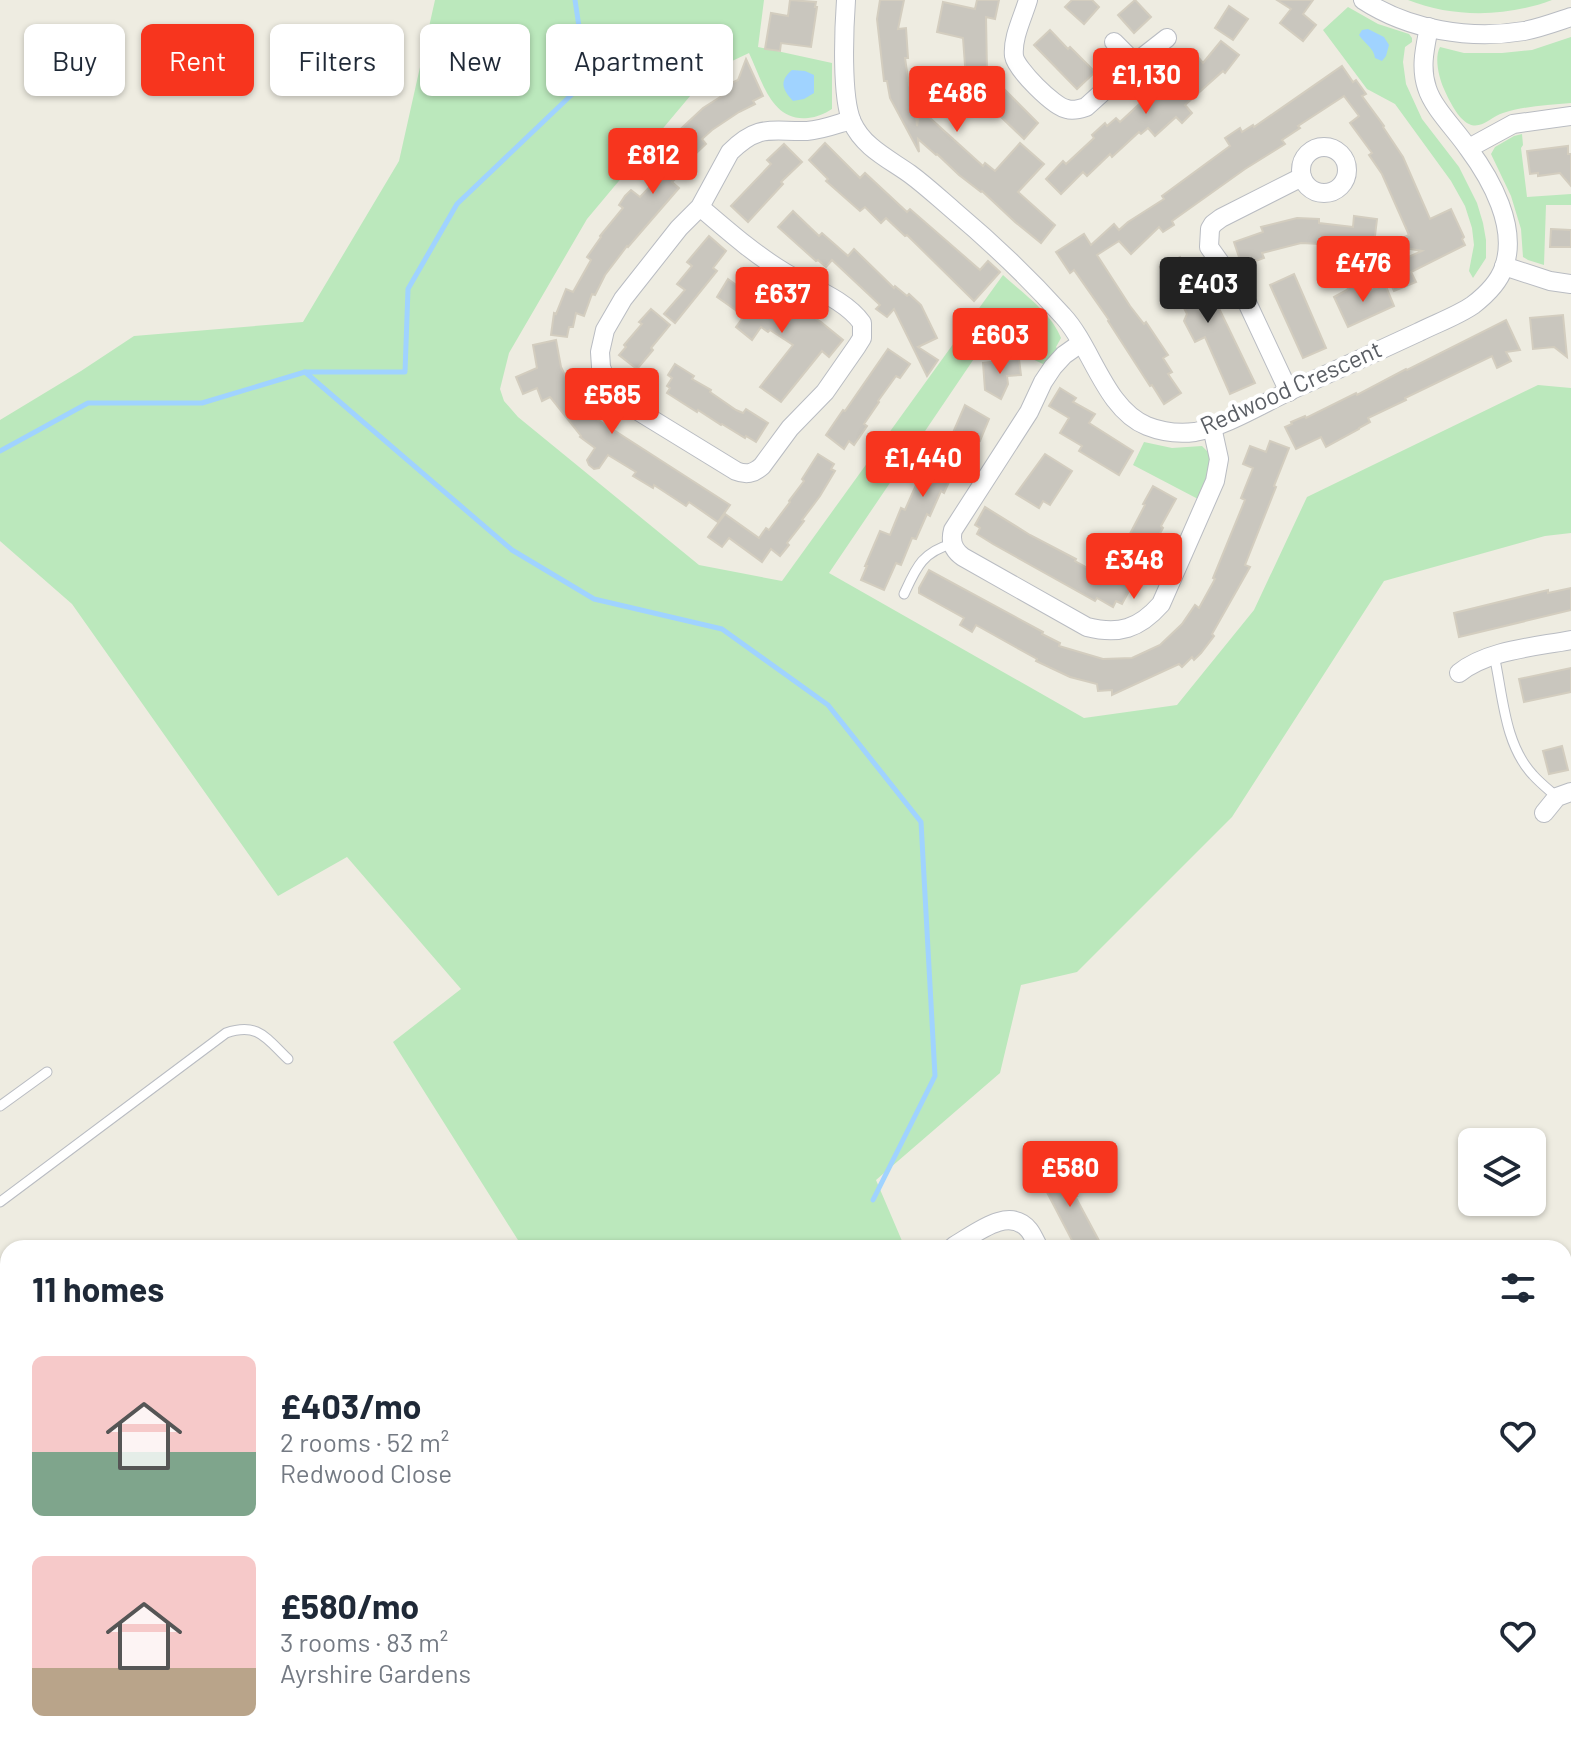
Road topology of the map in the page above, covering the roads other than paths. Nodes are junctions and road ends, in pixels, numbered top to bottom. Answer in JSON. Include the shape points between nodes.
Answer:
{"nodes":[{"id":1,"x":846,"y":0,"type":"edge"},
{"id":2,"x":1028,"y":0,"type":"edge"},
{"id":3,"x":1363,"y":0,"type":"edge"},
{"id":4,"x":1571,"y":17,"type":"edge"},
{"id":5,"x":1429,"y":27,"type":"junction"},
{"id":6,"x":1167,"y":38,"type":"dead end"},
{"id":7,"x":1114,"y":42,"type":"dead end"},
{"id":8,"x":1135,"y":63,"type":"junction"},
{"id":9,"x":1571,"y":116,"type":"edge"},
{"id":10,"x":851,"y":120,"type":"junction"},
{"id":11,"x":1469,"y":148,"type":"junction"},
{"id":12,"x":1302,"y":177,"type":"dead end"},
{"id":13,"x":700,"y":207,"type":"junction"},
{"id":14,"x":1504,"y":266,"type":"junction"},
{"id":15,"x":1571,"y":284,"type":"edge"},
{"id":16,"x":1081,"y":343,"type":"junction"},
{"id":17,"x":1289,"y":392,"type":"junction"},
{"id":18,"x":1212,"y":427,"type":"junction"},
{"id":19,"x":952,"y":544,"type":"junction"},
{"id":20,"x":904,"y":594,"type":"dead end"},
{"id":21,"x":1571,"y":640,"type":"edge"},
{"id":22,"x":1494,"y":655,"type":"junction"},
{"id":23,"x":1459,"y":673,"type":"dead end"},
{"id":24,"x":1564,"y":794,"type":"edge"},
{"id":25,"x":1544,"y":813,"type":"dead end"},
{"id":26,"x":288,"y":1059,"type":"dead end"},
{"id":27,"x":47,"y":1072,"type":"dead end"},
{"id":28,"x":0,"y":1106,"type":"edge"},
{"id":29,"x":0,"y":1202,"type":"edge"},
{"id":30,"x":965,"y":1240,"type":"edge"},
{"id":31,"x":1035,"y":1240,"type":"edge"}],
"edges":[{"from":1,"to":10,"type":"street"},
{"from":2,"to":8,"type":"street","via":[[1015,60],[1059,106],[1086,107]]},
{"from":3,"to":5,"type":"street"},
{"from":4,"to":5,"type":"street","via":[[1523,31],[1487,34]]},
{"from":5,"to":11,"type":"street","via":[[1425,83]]},
{"from":6,"to":8,"type":"street"},
{"from":7,"to":8,"type":"street"},
{"from":9,"to":11,"type":"street","via":[[1513,124]]},
{"from":10,"to":13,"type":"street","via":[[809,131],[761,131],[746,138],[730,152]]},
{"from":10,"to":16,"type":"street","name":"Redwood Crescent","via":[[861,137],[955,211],[1017,270],[1066,318]]},
{"from":11,"to":14,"type":"street","via":[[1503,215]]},
{"from":12,"to":17,"type":"street","via":[[1221,218],[1208,235],[1209,247],[1244,296]]},
{"from":13,"to":13,"type":"street","via":[[757,254],[862,323],[862,338],[825,392],[756,472],[736,471],[619,399],[601,367],[602,340],[611,318]]},
{"from":14,"to":15,"type":"street"},
{"from":14,"to":17,"type":"street","name":"Redwood Crescent","via":[[1485,295],[1464,310]]},
{"from":16,"to":18,"type":"street","name":"Redwood Crescent","via":[[1131,417],[1178,433]]},
{"from":16,"to":19,"type":"street","via":[[1043,382],[953,530]]},
{"from":17,"to":18,"type":"street","name":"Redwood Crescent"},
{"from":18,"to":19,"type":"street","via":[[1219,459],[1215,481],[1161,604],[1133,627],[1087,627],[958,554]]},
{"from":19,"to":20,"type":"lane","via":[[923,559]]},
{"from":21,"to":22,"type":"street"},
{"from":22,"to":23,"type":"street"},
{"from":22,"to":24,"type":"lane","via":[[1517,752],[1532,774]]},
{"from":24,"to":25,"type":"street"},
{"from":26,"to":29,"type":"lane","via":[[260,1033],[242,1027],[226,1033]]},
{"from":27,"to":28,"type":"lane"},
{"from":30,"to":31,"type":"street","via":[[1001,1220],[1016,1220]]}]}
